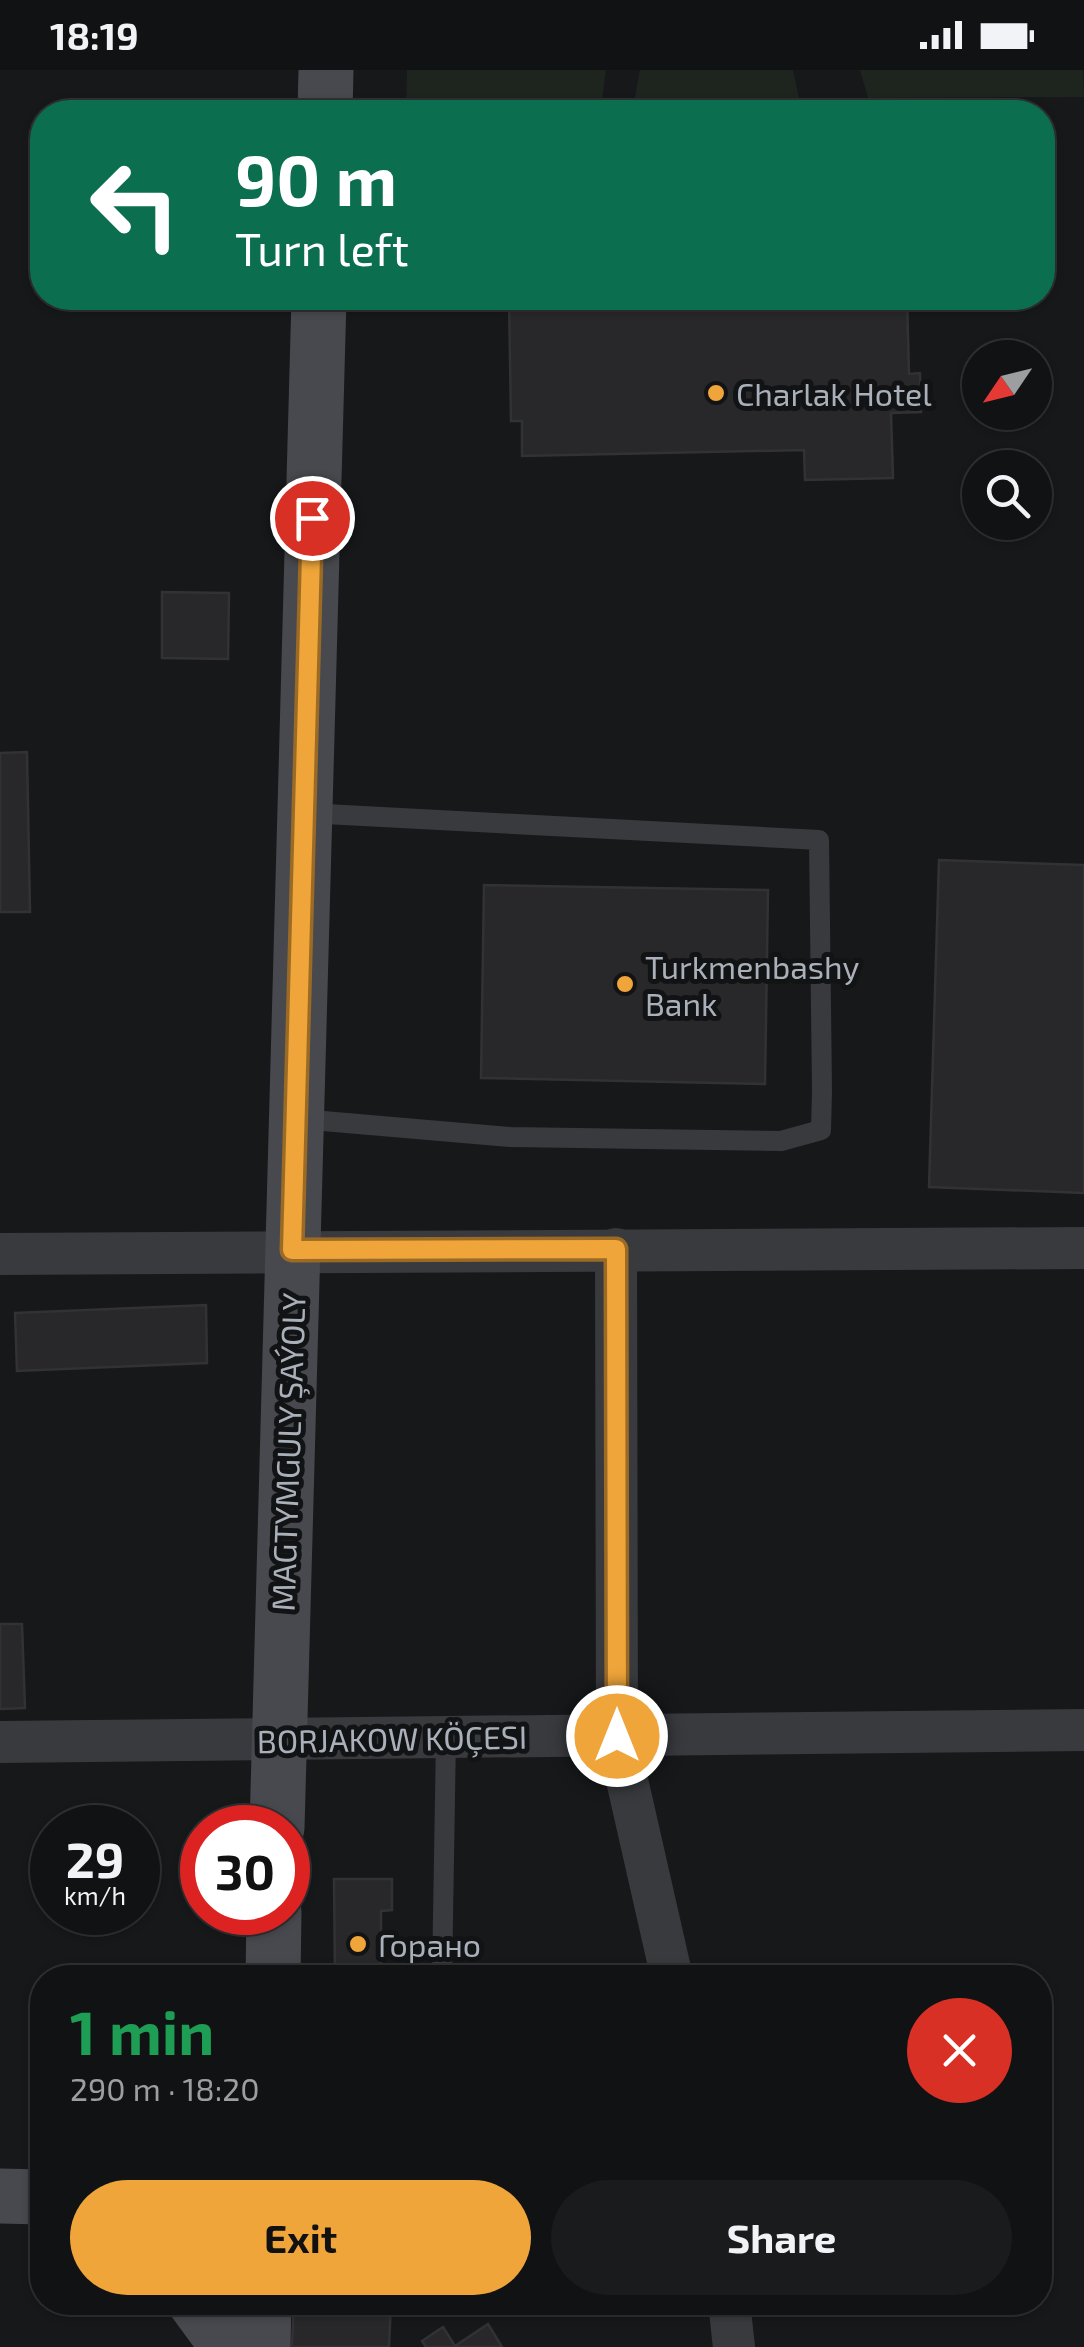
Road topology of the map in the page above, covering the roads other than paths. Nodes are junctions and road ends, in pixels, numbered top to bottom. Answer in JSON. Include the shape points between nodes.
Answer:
{"nodes":[{"id":1,"x":326,"y":70,"type":"edge"},
{"id":2,"x":325,"y":100,"type":"edge"},
{"id":3,"x":319,"y":310,"type":"edge"},
{"id":4,"x":304,"y":812,"type":"junction"},
{"id":5,"x":296,"y":1119,"type":"junction"},
{"id":6,"x":1084,"y":1248,"type":"edge"},
{"id":7,"x":616,"y":1249,"type":"junction"},
{"id":8,"x":292,"y":1250,"type":"junction"},
{"id":9,"x":0,"y":1254,"type":"edge"},
{"id":10,"x":1084,"y":1730,"type":"edge"},
{"id":11,"x":617,"y":1736,"type":"junction"},
{"id":12,"x":446,"y":1738,"type":"junction"},
{"id":13,"x":279,"y":1740,"type":"junction"},
{"id":14,"x":0,"y":1742,"type":"edge"},
{"id":15,"x":278,"y":1805,"type":"edge"},
{"id":16,"x":274,"y":1935,"type":"edge"},
{"id":17,"x":273,"y":1965,"type":"edge"},
{"id":18,"x":442,"y":1965,"type":"edge"},
{"id":19,"x":669,"y":1965,"type":"edge"},
{"id":20,"x":0,"y":2196,"type":"edge"},
{"id":21,"x":30,"y":2197,"type":"edge"},
{"id":22,"x":205,"y":2315,"type":"edge"},
{"id":23,"x":264,"y":2315,"type":"edge"},
{"id":24,"x":730,"y":2315,"type":"edge"},
{"id":25,"x":228,"y":2347,"type":"edge"},
{"id":26,"x":263,"y":2347,"type":"edge"},
{"id":27,"x":734,"y":2347,"type":"edge"}],
"edges":[{"from":1,"to":2,"type":"street"},
{"from":3,"to":4,"type":"street","name":"MAGTYMGULY ŞAÝOLY"},
{"from":4,"to":5,"type":"street","name":"MAGTYMGULY ŞAÝOLY"},
{"from":4,"to":5,"type":"lane","via":[[818,840],[821,1130],[781,1141],[510,1137]]},
{"from":5,"to":8,"type":"street","name":"MAGTYMGULY ŞAÝOLY"},
{"from":6,"to":7,"type":"street"},
{"from":7,"to":8,"type":"street"},
{"from":7,"to":11,"type":"street"},
{"from":8,"to":9,"type":"street"},
{"from":8,"to":13,"type":"street","name":"MAGTYMGULY ŞAÝOLY"},
{"from":10,"to":11,"type":"street","name":"BORJAKOW KÖÇESI"},
{"from":11,"to":12,"type":"street","name":"BORJAKOW KÖÇESI"},
{"from":11,"to":19,"type":"street"},
{"from":12,"to":13,"type":"street","name":"BORJAKOW KÖÇESI"},
{"from":12,"to":18,"type":"lane"},
{"from":13,"to":14,"type":"street","name":"BORJAKOW KÖÇESI"},
{"from":13,"to":15,"type":"street","name":"MAGTYMGULY ŞAÝOLY"},
{"from":16,"to":17,"type":"street"},
{"from":20,"to":21,"type":"street"},
{"from":22,"to":25,"type":"street"},
{"from":23,"to":26,"type":"street"},
{"from":24,"to":27,"type":"street"}]}
